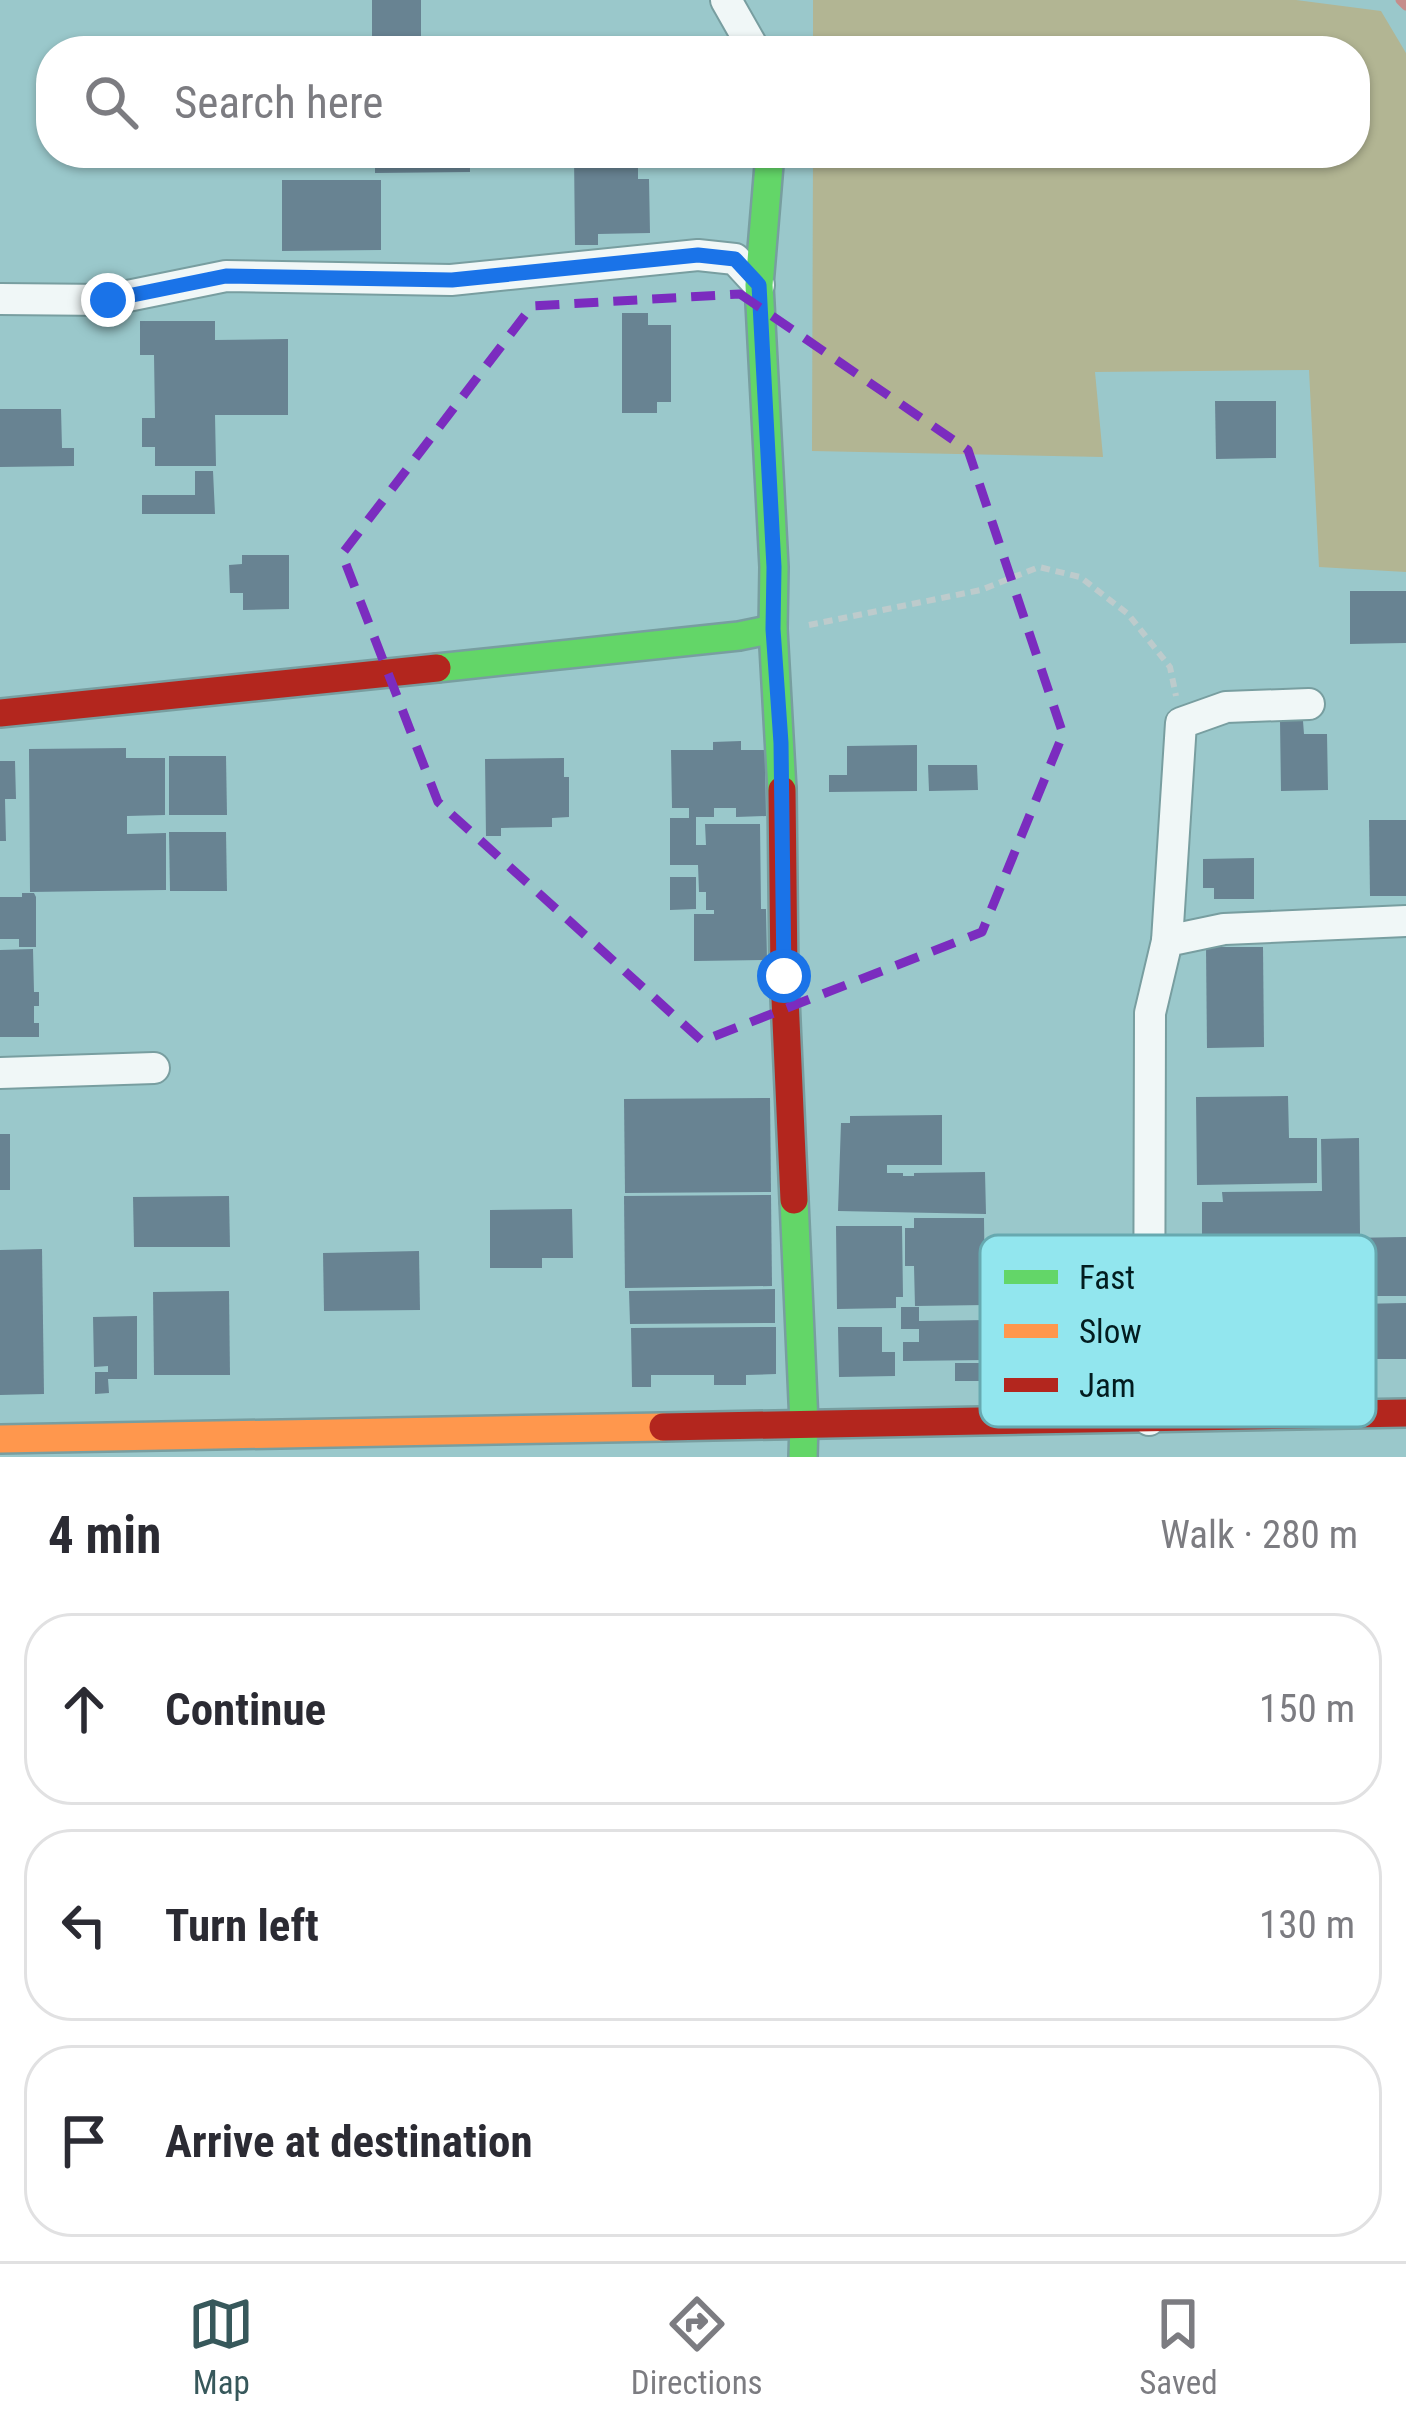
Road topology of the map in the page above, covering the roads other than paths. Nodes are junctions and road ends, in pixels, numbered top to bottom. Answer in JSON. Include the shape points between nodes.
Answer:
{"nodes":[{"id":1,"x":726,"y":0,"type":"edge"},
{"id":2,"x":746,"y":36,"type":"edge"},
{"id":3,"x":769,"y":168,"type":"edge"},
{"id":4,"x":759,"y":285,"type":"junction"},
{"id":5,"x":0,"y":299,"type":"edge"},
{"id":6,"x":773,"y":629,"type":"junction"},
{"id":7,"x":1309,"y":704,"type":"dead end"},
{"id":8,"x":0,"y":713,"type":"edge"},
{"id":9,"x":1406,"y":921,"type":"edge"},
{"id":10,"x":1167,"y":941,"type":"junction"},
{"id":11,"x":154,"y":1068,"type":"dead end"},
{"id":12,"x":0,"y":1073,"type":"edge"},
{"id":13,"x":1149,"y":1235,"type":"edge"},
{"id":14,"x":1406,"y":1413,"type":"edge"},
{"id":15,"x":1376,"y":1414,"type":"edge"},
{"id":16,"x":980,"y":1421,"type":"edge"},
{"id":17,"x":804,"y":1423,"type":"junction"},
{"id":18,"x":0,"y":1439,"type":"edge"},
{"id":19,"x":803,"y":1457,"type":"edge"}],
"edges":[{"from":1,"to":2,"type":"street"},
{"from":3,"to":4,"type":"street"},
{"from":4,"to":5,"type":"street","via":[[735,259],[698,255],[452,280],[226,276],[108,300]]},
{"from":4,"to":6,"type":"street"},
{"from":6,"to":8,"type":"street"},
{"from":6,"to":17,"type":"street"},
{"from":7,"to":10,"type":"street","via":[[1226,707],[1181,723]]},
{"from":9,"to":10,"type":"street","via":[[1224,929]]},
{"from":10,"to":13,"type":"street","via":[[1150,1013]]},
{"from":11,"to":12,"type":"street"},
{"from":14,"to":15,"type":"street"},
{"from":16,"to":17,"type":"street"},
{"from":17,"to":18,"type":"street"},
{"from":17,"to":19,"type":"street"}]}
